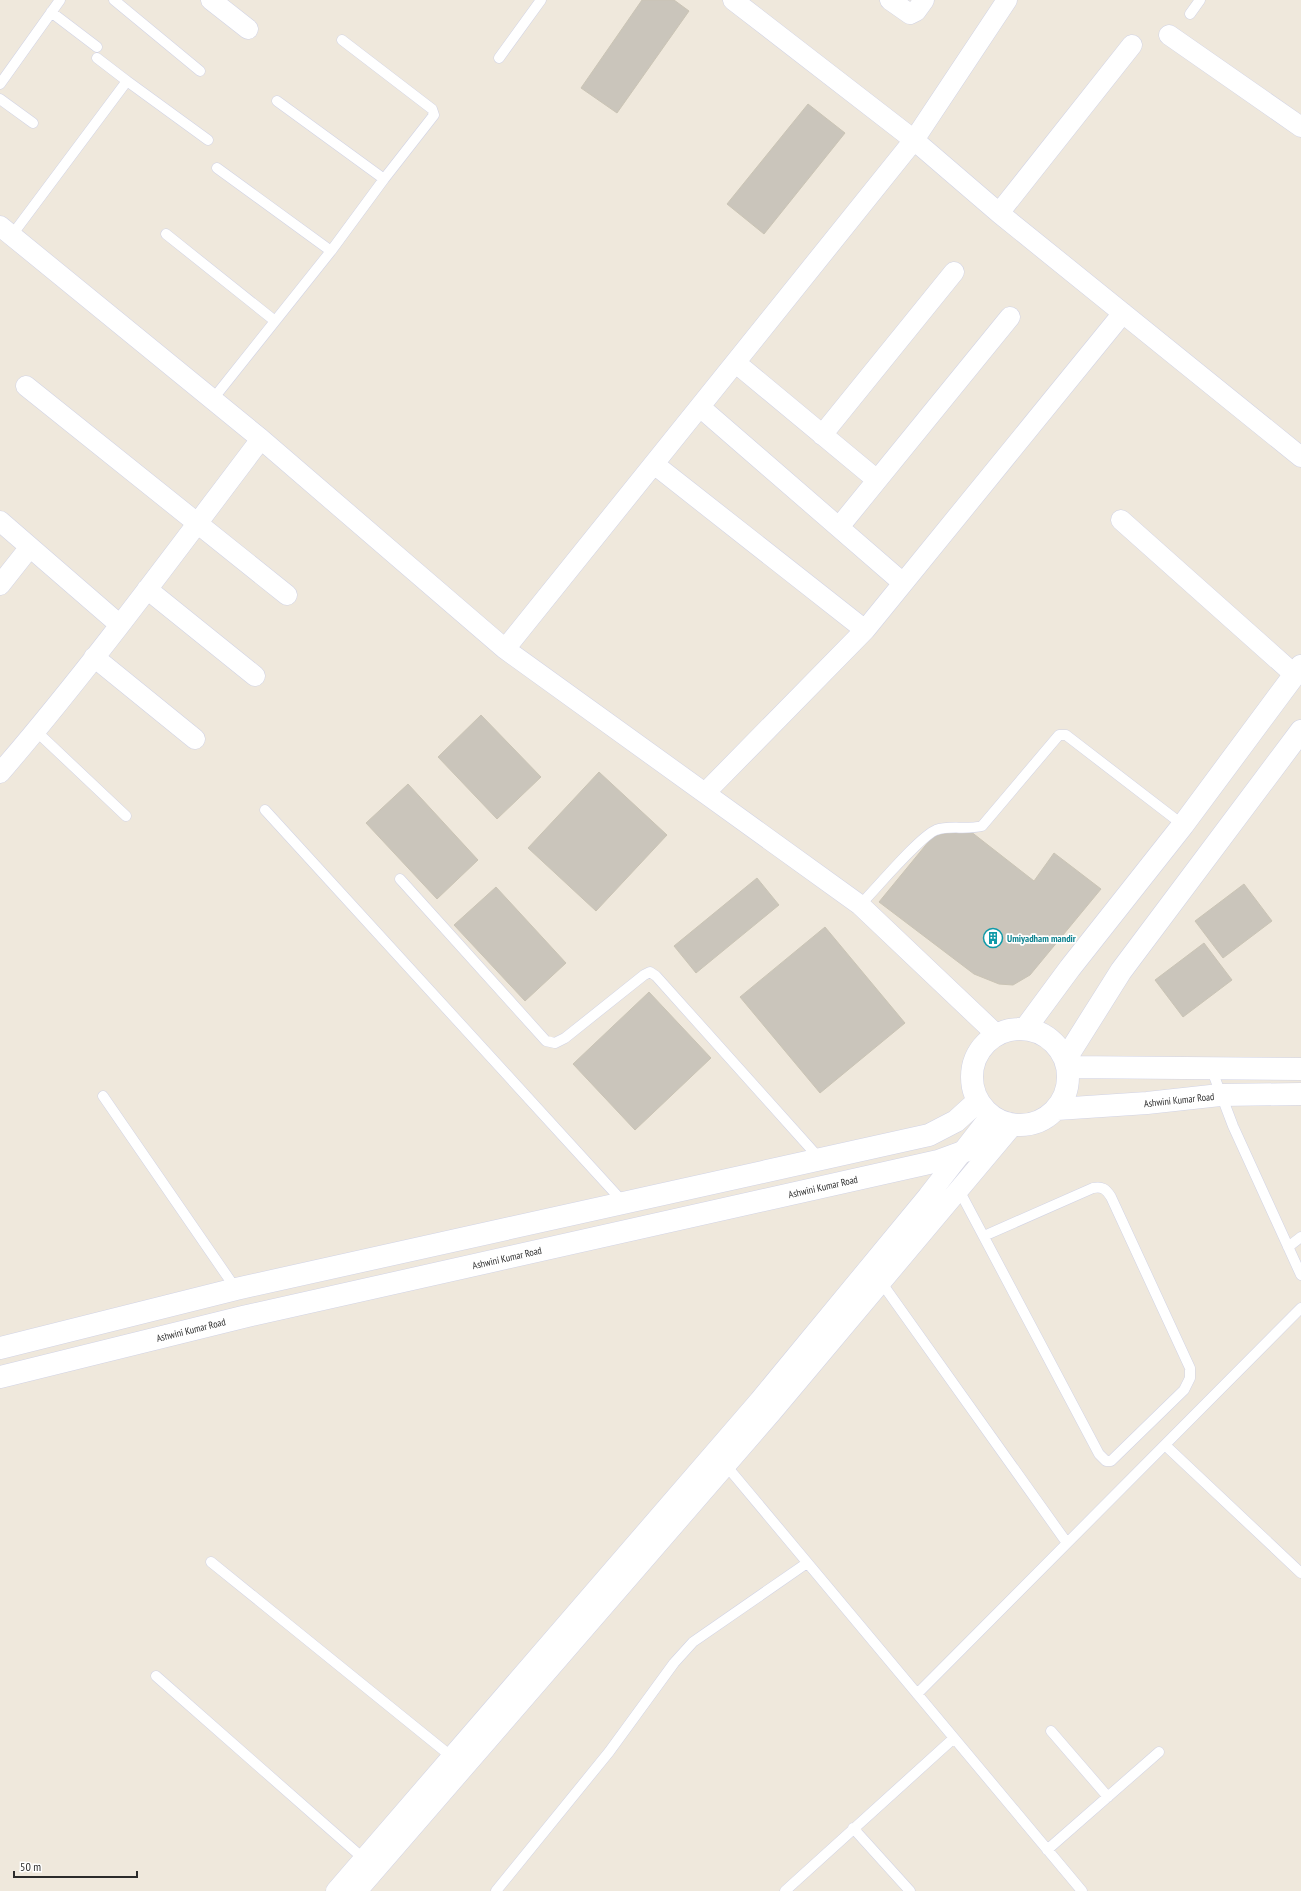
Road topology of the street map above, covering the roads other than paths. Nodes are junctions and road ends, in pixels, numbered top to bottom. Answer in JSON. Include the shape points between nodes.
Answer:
{"nodes":[{"id":1,"x":60,"y":0,"type":"edge"},
{"id":2,"x":114,"y":0,"type":"edge"},
{"id":3,"x":210,"y":0,"type":"edge"},
{"id":4,"x":541,"y":0,"type":"edge"},
{"id":5,"x":733,"y":0,"type":"edge"},
{"id":6,"x":890,"y":0,"type":"edge"},
{"id":7,"x":924,"y":0,"type":"edge"},
{"id":8,"x":1007,"y":0,"type":"edge"},
{"id":9,"x":1200,"y":0,"type":"edge"},
{"id":10,"x":51,"y":12,"type":"junction"},
{"id":11,"x":1190,"y":14,"type":"dead end"},
{"id":12,"x":248,"y":29,"type":"dead end"},
{"id":13,"x":1169,"y":35,"type":"dead end"},
{"id":14,"x":342,"y":40,"type":"dead end"},
{"id":15,"x":1132,"y":45,"type":"dead end"},
{"id":16,"x":97,"y":47,"type":"dead end"},
{"id":17,"x":97,"y":58,"type":"dead end"},
{"id":18,"x":499,"y":58,"type":"dead end"},
{"id":19,"x":200,"y":71,"type":"dead end"},
{"id":20,"x":127,"y":81,"type":"junction"},
{"id":21,"x":0,"y":84,"type":"edge"},
{"id":22,"x":0,"y":99,"type":"edge"},
{"id":23,"x":277,"y":102,"type":"dead end"},
{"id":24,"x":33,"y":122,"type":"dead end"},
{"id":25,"x":1301,"y":127,"type":"edge"},
{"id":26,"x":208,"y":140,"type":"dead end"},
{"id":27,"x":914,"y":140,"type":"junction"},
{"id":28,"x":217,"y":168,"type":"dead end"},
{"id":29,"x":384,"y":179,"type":"junction"},
{"id":30,"x":999,"y":213,"type":"junction"},
{"id":31,"x":6,"y":230,"type":"edge"},
{"id":32,"x":166,"y":234,"type":"dead end"},
{"id":33,"x":332,"y":250,"type":"junction"},
{"id":34,"x":954,"y":272,"type":"dead end"},
{"id":35,"x":1123,"y":314,"type":"junction"},
{"id":36,"x":1010,"y":317,"type":"dead end"},
{"id":37,"x":275,"y":321,"type":"junction"},
{"id":38,"x":736,"y":363,"type":"junction"},
{"id":39,"x":26,"y":386,"type":"dead end"},
{"id":40,"x":213,"y":400,"type":"junction"},
{"id":41,"x":700,"y":407,"type":"junction"},
{"id":42,"x":822,"y":435,"type":"junction"},
{"id":43,"x":262,"y":439,"type":"junction"},
{"id":44,"x":1301,"y":457,"type":"edge"},
{"id":45,"x":654,"y":464,"type":"junction"},
{"id":46,"x":877,"y":480,"type":"junction"},
{"id":47,"x":1121,"y":520,"type":"dead end"},
{"id":48,"x":0,"y":521,"type":"edge"},
{"id":49,"x":198,"y":523,"type":"junction"},
{"id":50,"x":839,"y":527,"type":"junction"},
{"id":51,"x":30,"y":548,"type":"junction"},
{"id":52,"x":903,"y":583,"type":"junction"},
{"id":53,"x":0,"y":585,"type":"edge"},
{"id":54,"x":147,"y":589,"type":"junction"},
{"id":55,"x":287,"y":595,"type":"dead end"},
{"id":56,"x":120,"y":625,"type":"junction"},
{"id":57,"x":865,"y":630,"type":"junction"},
{"id":58,"x":505,"y":649,"type":"junction"},
{"id":59,"x":94,"y":657,"type":"junction"},
{"id":60,"x":1298,"y":671,"type":"edge"},
{"id":61,"x":255,"y":676,"type":"dead end"},
{"id":62,"x":36,"y":731,"type":"junction"},
{"id":63,"x":1301,"y":731,"type":"edge"},
{"id":64,"x":195,"y":739,"type":"dead end"},
{"id":65,"x":0,"y":773,"type":"edge"},
{"id":66,"x":705,"y":793,"type":"junction"},
{"id":67,"x":265,"y":810,"type":"dead end"},
{"id":68,"x":126,"y":816,"type":"dead end"},
{"id":69,"x":1183,"y":825,"type":"junction"},
{"id":70,"x":400,"y":879,"type":"dead end"},
{"id":71,"x":860,"y":905,"type":"junction"},
{"id":72,"x":1025,"y":1029,"type":"junction"},
{"id":73,"x":997,"y":1035,"type":"junction"},
{"id":74,"x":1066,"y":1063,"type":"junction"},
{"id":75,"x":1211,"y":1068,"type":"junction"},
{"id":76,"x":1301,"y":1069,"type":"edge"},
{"id":77,"x":1301,"y":1094,"type":"edge"},
{"id":78,"x":1220,"y":1095,"type":"junction"},
{"id":79,"x":103,"y":1096,"type":"dead end"},
{"id":80,"x":1057,"y":1109,"type":"junction"},
{"id":81,"x":998,"y":1116,"type":"junction"},
{"id":82,"x":963,"y":1153,"type":"junction"},
{"id":83,"x":820,"y":1159,"type":"junction"},
{"id":84,"x":959,"y":1190,"type":"junction"},
{"id":85,"x":624,"y":1203,"type":"junction"},
{"id":86,"x":984,"y":1236,"type":"junction"},
{"id":87,"x":1301,"y":1238,"type":"edge"},
{"id":88,"x":1288,"y":1247,"type":"junction"},
{"id":89,"x":1301,"y":1275,"type":"edge"},
{"id":90,"x":881,"y":1282,"type":"junction"},
{"id":91,"x":236,"y":1289,"type":"junction"},
{"id":92,"x":1301,"y":1308,"type":"edge"},
{"id":93,"x":0,"y":1348,"type":"edge"},
{"id":94,"x":0,"y":1377,"type":"edge"},
{"id":95,"x":1165,"y":1445,"type":"junction"},
{"id":96,"x":720,"y":1459,"type":"junction"},
{"id":97,"x":1067,"y":1543,"type":"junction"},
{"id":98,"x":211,"y":1562,"type":"dead end"},
{"id":99,"x":807,"y":1564,"type":"junction"},
{"id":100,"x":1301,"y":1573,"type":"edge"},
{"id":101,"x":156,"y":1676,"type":"dead end"},
{"id":102,"x":917,"y":1694,"type":"junction"},
{"id":103,"x":1052,"y":1731,"type":"dead end"},
{"id":104,"x":954,"y":1738,"type":"junction"},
{"id":105,"x":1159,"y":1752,"type":"dead end"},
{"id":106,"x":452,"y":1757,"type":"junction"},
{"id":107,"x":1108,"y":1797,"type":"junction"},
{"id":108,"x":853,"y":1828,"type":"junction"},
{"id":109,"x":1048,"y":1850,"type":"junction"},
{"id":110,"x":364,"y":1859,"type":"junction"},
{"id":111,"x":336,"y":1891,"type":"edge"},
{"id":112,"x":357,"y":1891,"type":"edge"},
{"id":113,"x":496,"y":1891,"type":"edge"},
{"id":114,"x":785,"y":1891,"type":"edge"},
{"id":115,"x":910,"y":1891,"type":"edge"},
{"id":116,"x":1082,"y":1891,"type":"edge"}],
"edges":[{"from":1,"to":10,"type":"lane"},
{"from":2,"to":19,"type":"lane"},
{"from":3,"to":12,"type":"street"},
{"from":4,"to":18,"type":"lane"},
{"from":5,"to":27,"type":"street"},
{"from":6,"to":7,"type":"street","via":[[910,14],[916,11]]},
{"from":8,"to":27,"type":"street"},
{"from":9,"to":11,"type":"lane"},
{"from":10,"to":16,"type":"lane"},
{"from":10,"to":21,"type":"lane"},
{"from":13,"to":25,"type":"street"},
{"from":14,"to":29,"type":"lane","via":[[432,109],[434,115]]},
{"from":15,"to":30,"type":"street"},
{"from":17,"to":20,"type":"lane"},
{"from":20,"to":26,"type":"lane"},
{"from":20,"to":31,"type":"lane"},
{"from":22,"to":24,"type":"lane"},
{"from":23,"to":29,"type":"lane"},
{"from":27,"to":30,"type":"street"},
{"from":27,"to":38,"type":"street"},
{"from":28,"to":33,"type":"lane"},
{"from":29,"to":33,"type":"lane"},
{"from":30,"to":35,"type":"street"},
{"from":31,"to":40,"type":"street"},
{"from":32,"to":37,"type":"lane"},
{"from":33,"to":37,"type":"lane"},
{"from":34,"to":42,"type":"street"},
{"from":35,"to":44,"type":"street"},
{"from":35,"to":52,"type":"street"},
{"from":36,"to":46,"type":"street"},
{"from":37,"to":40,"type":"lane"},
{"from":38,"to":41,"type":"street"},
{"from":38,"to":42,"type":"street"},
{"from":39,"to":49,"type":"street"},
{"from":40,"to":43,"type":"street"},
{"from":41,"to":45,"type":"street"},
{"from":41,"to":50,"type":"street"},
{"from":42,"to":46,"type":"street"},
{"from":43,"to":49,"type":"street"},
{"from":43,"to":58,"type":"street"},
{"from":45,"to":57,"type":"street"},
{"from":45,"to":58,"type":"street"},
{"from":46,"to":50,"type":"street"},
{"from":47,"to":60,"type":"street"},
{"from":48,"to":51,"type":"street"},
{"from":49,"to":54,"type":"street"},
{"from":49,"to":55,"type":"street"},
{"from":50,"to":52,"type":"street"},
{"from":51,"to":53,"type":"street"},
{"from":51,"to":56,"type":"street"},
{"from":52,"to":57,"type":"street"},
{"from":54,"to":56,"type":"street"},
{"from":54,"to":61,"type":"street"},
{"from":56,"to":59,"type":"street"},
{"from":57,"to":66,"type":"street"},
{"from":58,"to":66,"type":"street"},
{"from":59,"to":62,"type":"street"},
{"from":59,"to":64,"type":"street"},
{"from":60,"to":69,"type":"main road"},
{"from":62,"to":65,"type":"street"},
{"from":62,"to":68,"type":"lane"},
{"from":63,"to":74,"type":"main road","via":[[1121,972]]},
{"from":66,"to":71,"type":"street"},
{"from":67,"to":85,"type":"lane"},
{"from":69,"to":71,"type":"lane","via":[[1066,734],[1059,735],[982,826],[969,829],[945,827],[935,830],[919,843]]},
{"from":69,"to":72,"type":"main road"},
{"from":70,"to":83,"type":"lane","via":[[546,1040],[555,1043],[565,1038],[644,974],[650,972],[656,976]]},
{"from":71,"to":73,"type":"street"},
{"from":72,"to":73,"type":"main road","via":[[1010,1030]]},
{"from":72,"to":74,"type":"main road","via":[[1049,1038],[1059,1048]]},
{"from":73,"to":81,"type":"main road","via":[[985,1044],[976,1057],[972,1072],[973,1087]]},
{"from":74,"to":75,"type":"main road"},
{"from":74,"to":80,"type":"main road","via":[[1068,1085]]},
{"from":75,"to":76,"type":"main road"},
{"from":75,"to":78,"type":"lane"},
{"from":77,"to":78,"type":"main road","name":"Ashwini Kumar Road"},
{"from":78,"to":80,"type":"main road","name":"Ashwini Kumar Road"},
{"from":78,"to":88,"type":"lane"},
{"from":79,"to":91,"type":"lane"},
{"from":80,"to":81,"type":"main road","via":[[1047,1118],[1034,1124]]},
{"from":81,"to":82,"type":"main road","name":"Ashwini Kumar Road"},
{"from":81,"to":83,"type":"main road","via":[[956,1120],[929,1135]]},
{"from":81,"to":84,"type":"street"},
{"from":82,"to":94,"type":"main road","name":"Ashwini Kumar Road","via":[[931,1163],[250,1315]]},
{"from":82,"to":96,"type":"street","via":[[759,1401]]},
{"from":83,"to":85,"type":"main road"},
{"from":84,"to":86,"type":"lane"},
{"from":84,"to":90,"type":"street"},
{"from":85,"to":91,"type":"main road"},
{"from":86,"to":86,"type":"lane","via":[[1099,1454],[1106,1461],[1111,1461],[1184,1390],[1190,1378],[1190,1368],[1111,1197],[1099,1186]]},
{"from":87,"to":88,"type":"lane"},
{"from":88,"to":89,"type":"lane"},
{"from":90,"to":96,"type":"street"},
{"from":90,"to":97,"type":"lane"},
{"from":91,"to":93,"type":"main road"},
{"from":92,"to":95,"type":"lane"},
{"from":95,"to":97,"type":"lane"},
{"from":95,"to":100,"type":"lane"},
{"from":96,"to":99,"type":"lane"},
{"from":96,"to":106,"type":"street"},
{"from":96,"to":112,"type":"street"},
{"from":97,"to":102,"type":"lane"},
{"from":98,"to":106,"type":"lane"},
{"from":99,"to":102,"type":"lane"},
{"from":99,"to":113,"type":"lane","via":[[693,1642],[674,1663],[609,1752]]},
{"from":101,"to":110,"type":"lane"},
{"from":102,"to":104,"type":"lane"},
{"from":103,"to":107,"type":"lane"},
{"from":104,"to":108,"type":"lane"},
{"from":104,"to":109,"type":"lane"},
{"from":105,"to":107,"type":"lane"},
{"from":106,"to":110,"type":"street"},
{"from":107,"to":109,"type":"lane"},
{"from":108,"to":114,"type":"lane"},
{"from":108,"to":115,"type":"lane"},
{"from":109,"to":116,"type":"lane"},
{"from":110,"to":111,"type":"street"}]}
